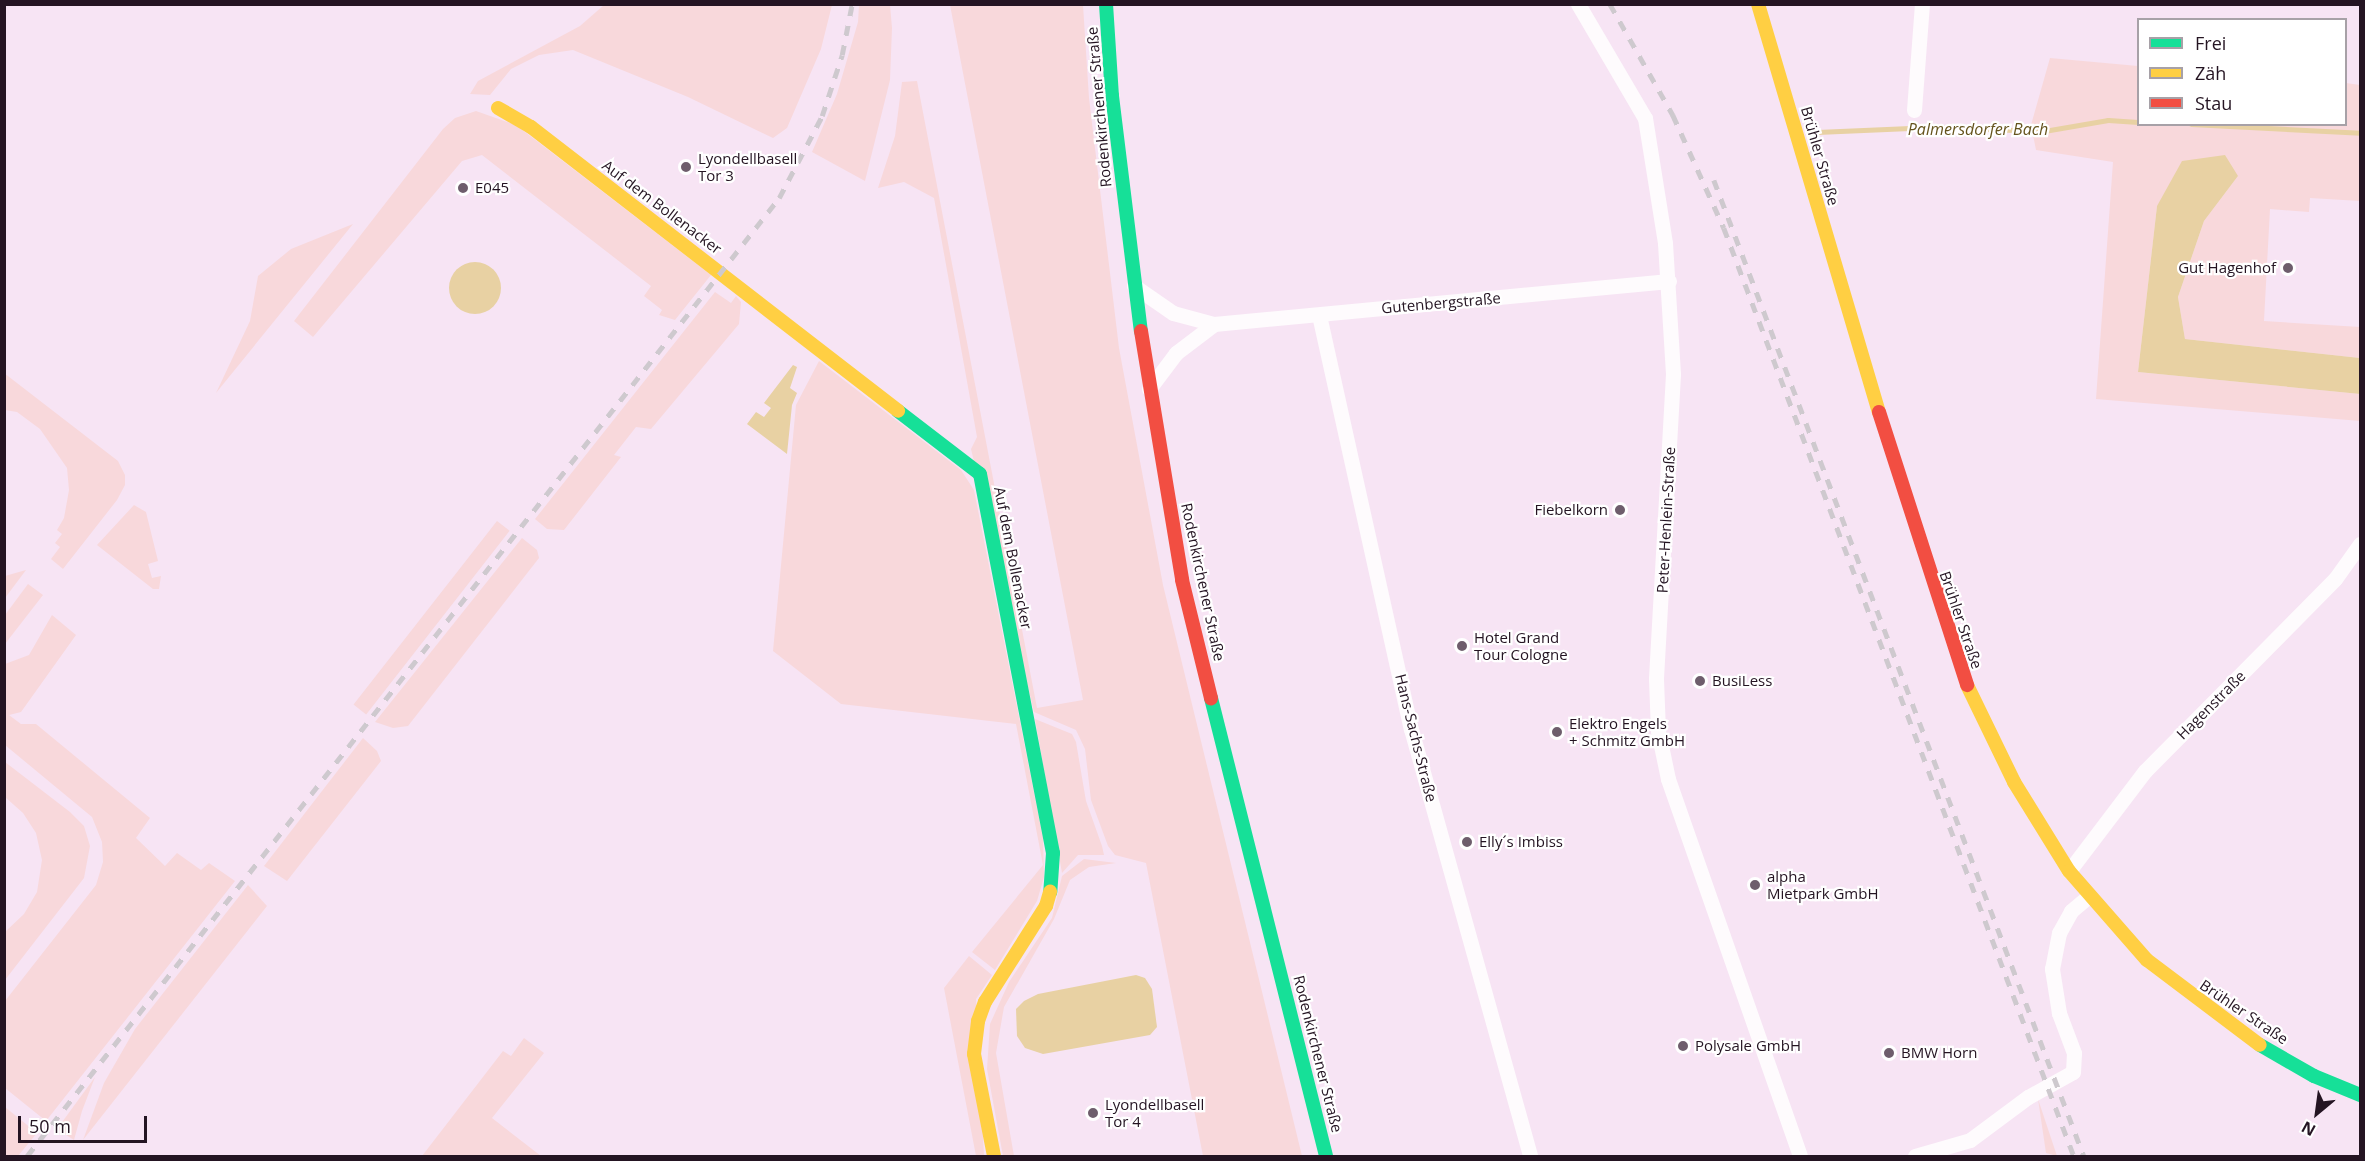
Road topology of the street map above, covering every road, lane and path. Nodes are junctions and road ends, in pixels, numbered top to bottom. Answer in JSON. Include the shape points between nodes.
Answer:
{"nodes":[{"id":1,"x":1106,"y":4,"type":"edge"},
{"id":2,"x":1578,"y":4,"type":"edge"},
{"id":3,"x":1758,"y":4,"type":"edge"},
{"id":4,"x":1922,"y":4,"type":"edge"},
{"id":5,"x":498,"y":108,"type":"dead end"},
{"id":6,"x":1914,"y":110,"type":"dead end"},
{"id":7,"x":1669,"y":281,"type":"junction"},
{"id":8,"x":1134,"y":286,"type":"junction"},
{"id":9,"x":1319,"y":315,"type":"junction"},
{"id":10,"x":1214,"y":324,"type":"junction"},
{"id":11,"x":1149,"y":389,"type":"junction"},
{"id":12,"x":2361,"y":544,"type":"edge"},
{"id":13,"x":2068,"y":871,"type":"junction"},
{"id":14,"x":2089,"y":896,"type":"junction"},
{"id":15,"x":2361,"y":1095,"type":"edge"},
{"id":16,"x":994,"y":1156,"type":"edge"},
{"id":17,"x":1326,"y":1156,"type":"edge"},
{"id":18,"x":1530,"y":1156,"type":"edge"},
{"id":19,"x":1800,"y":1156,"type":"edge"},
{"id":20,"x":1915,"y":1156,"type":"edge"}],
"edges":[{"from":1,"to":8,"type":"main road","name":"Rodenkirchener Straße","via":[[1112,96]]},
{"from":2,"to":7,"type":"street","name":"Peter-Henlein-Straße","via":[[1645,118]]},
{"from":3,"to":13,"type":"main road","name":"Brühler Straße","via":[[1916,536],[1961,674],[2014,782]]},
{"from":4,"to":6,"type":"street"},
{"from":5,"to":16,"type":"main road","name":"Auf dem Bollenacker","via":[[531,127],[980,474],[1053,852],[1053,879],[1046,906],[985,1002],[978,1022],[974,1054]]},
{"from":7,"to":9,"type":"street","name":"Gutenbergstraße"},
{"from":7,"to":19,"type":"street","name":"Peter-Henlein-Straße","via":[[1673,374],[1656,679],[1658,731],[1668,778]]},
{"from":8,"to":10,"type":"street","via":[[1173,313]]},
{"from":8,"to":11,"type":"main road","name":"Rodenkirchener Straße"},
{"from":9,"to":10,"type":"street","name":"Gutenbergstraße"},
{"from":9,"to":18,"type":"street","name":"Hans-Sachs-Straße","via":[[1411,729]]},
{"from":10,"to":11,"type":"street","via":[[1176,353]]},
{"from":11,"to":17,"type":"main road","name":"Rodenkirchener Straße","via":[[1182,580]]},
{"from":12,"to":13,"type":"street","name":"Hagenstraße","via":[[2335,579],[2145,771]]},
{"from":13,"to":14,"type":"main road","name":"Brühler Straße"},
{"from":14,"to":15,"type":"main road","name":"Brühler Straße","via":[[2147,960],[2196,1001],[2278,1055]]},
{"from":14,"to":20,"type":"street","via":[[2071,911],[2060,933],[2052,969],[2059,1013],[2075,1059],[2073,1072],[2028,1097],[1970,1140]]}]}
